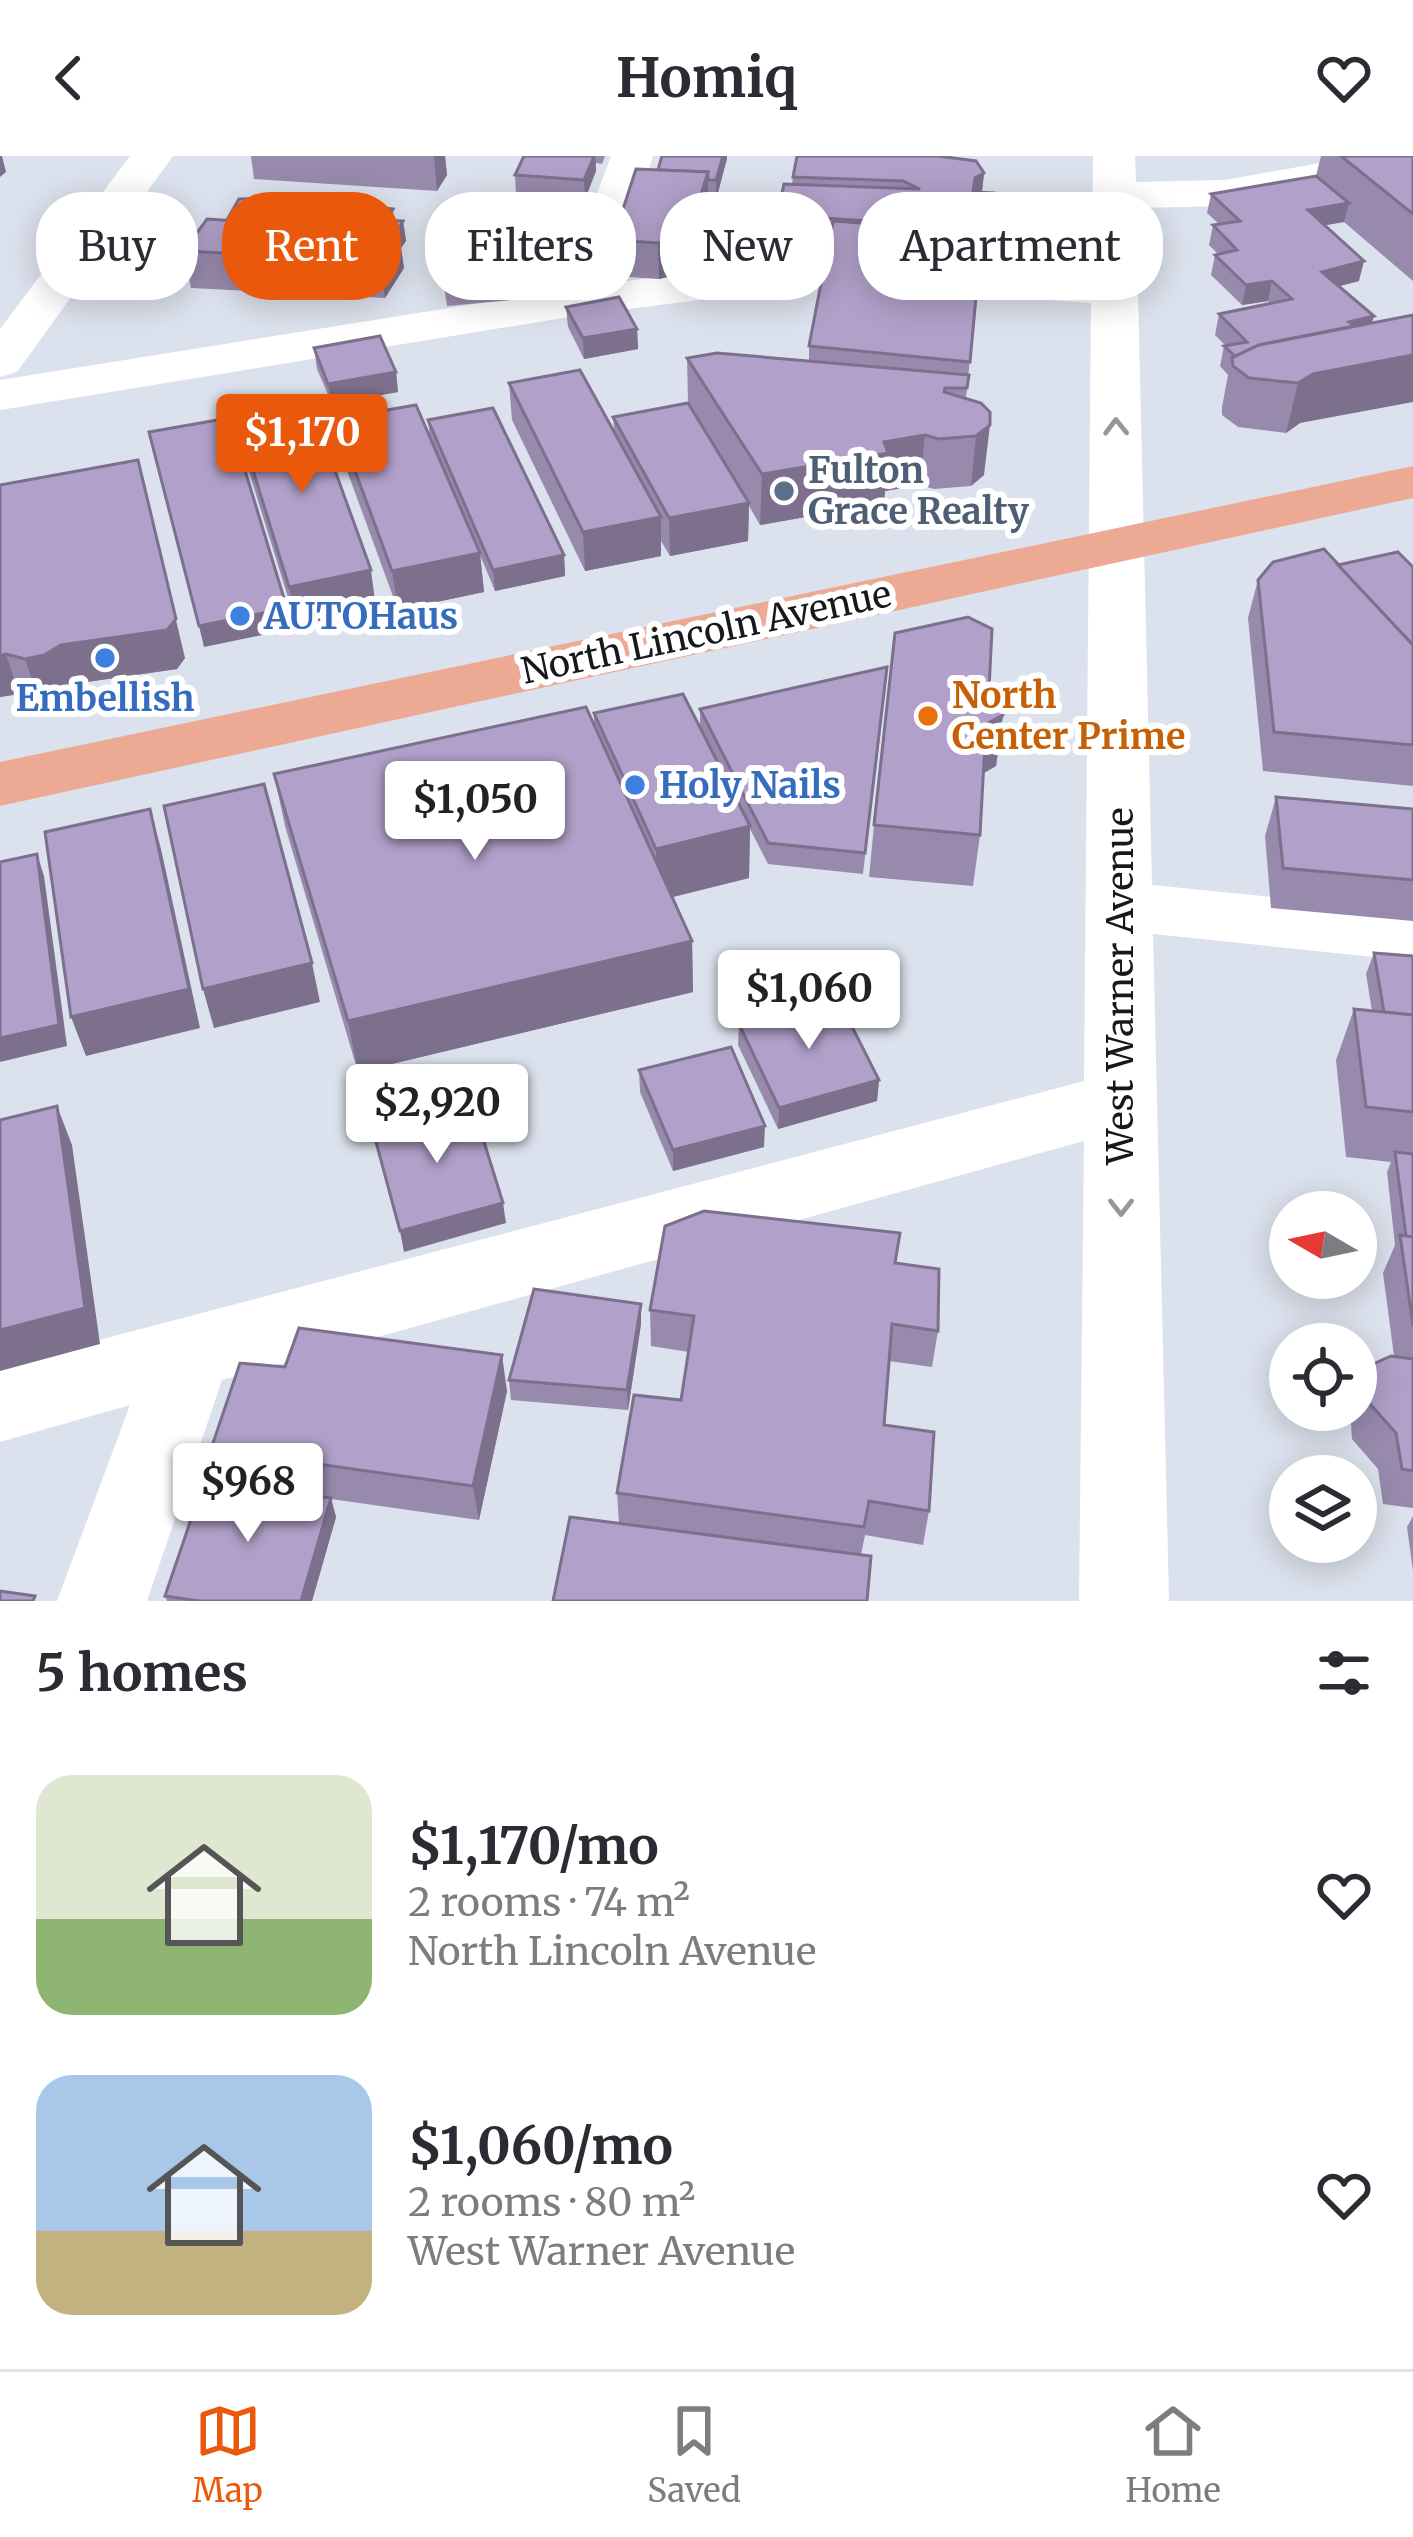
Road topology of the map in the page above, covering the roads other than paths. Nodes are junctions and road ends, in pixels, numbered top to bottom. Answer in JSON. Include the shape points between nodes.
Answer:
{"nodes":[{"id":1,"x":152,"y":156,"type":"edge"},
{"id":2,"x":632,"y":156,"type":"edge"},
{"id":3,"x":1413,"y":159,"type":"edge"},
{"id":4,"x":1114,"y":175,"type":"edge"},
{"id":5,"x":858,"y":272,"type":"edge"},
{"id":6,"x":1113,"y":300,"type":"edge"},
{"id":7,"x":581,"y":302,"type":"junction"},
{"id":8,"x":0,"y":362,"type":"edge"},
{"id":9,"x":0,"y":395,"type":"edge"},
{"id":10,"x":1413,"y":482,"type":"edge"},
{"id":11,"x":1116,"y":544,"type":"junction"},
{"id":12,"x":0,"y":784,"type":"edge"},
{"id":13,"x":1120,"y":906,"type":"junction"},
{"id":14,"x":1413,"y":936,"type":"edge"},
{"id":15,"x":1120,"y":1101,"type":"junction"},
{"id":16,"x":192,"y":1349,"type":"junction"},
{"id":17,"x":0,"y":1404,"type":"edge"},
{"id":18,"x":102,"y":1601,"type":"edge"},
{"id":19,"x":1124,"y":1601,"type":"edge"}],
"edges":[{"from":1,"to":8,"type":"street"},
{"from":2,"to":7,"type":"street"},
{"from":3,"to":4,"type":"street","via":[[1225,193]]},
{"from":5,"to":7,"type":"street","via":[[824,270]]},
{"from":11,"to":6,"type":"street","name":"West Warner Avenue","one_way":true},
{"from":7,"to":9,"type":"street"},
{"from":10,"to":11,"type":"main road","name":"North Lincoln Avenue"},
{"from":11,"to":12,"type":"main road","name":"North Lincoln Avenue"},
{"from":11,"to":13,"type":"street","name":"West Warner Avenue"},
{"from":13,"to":14,"type":"street"},
{"from":13,"to":15,"type":"street","name":"West Warner Avenue"},
{"from":15,"to":16,"type":"street"},
{"from":15,"to":19,"type":"street","name":"West Warner Avenue","one_way":true},
{"from":16,"to":17,"type":"street"},
{"from":16,"to":18,"type":"street"}]}
